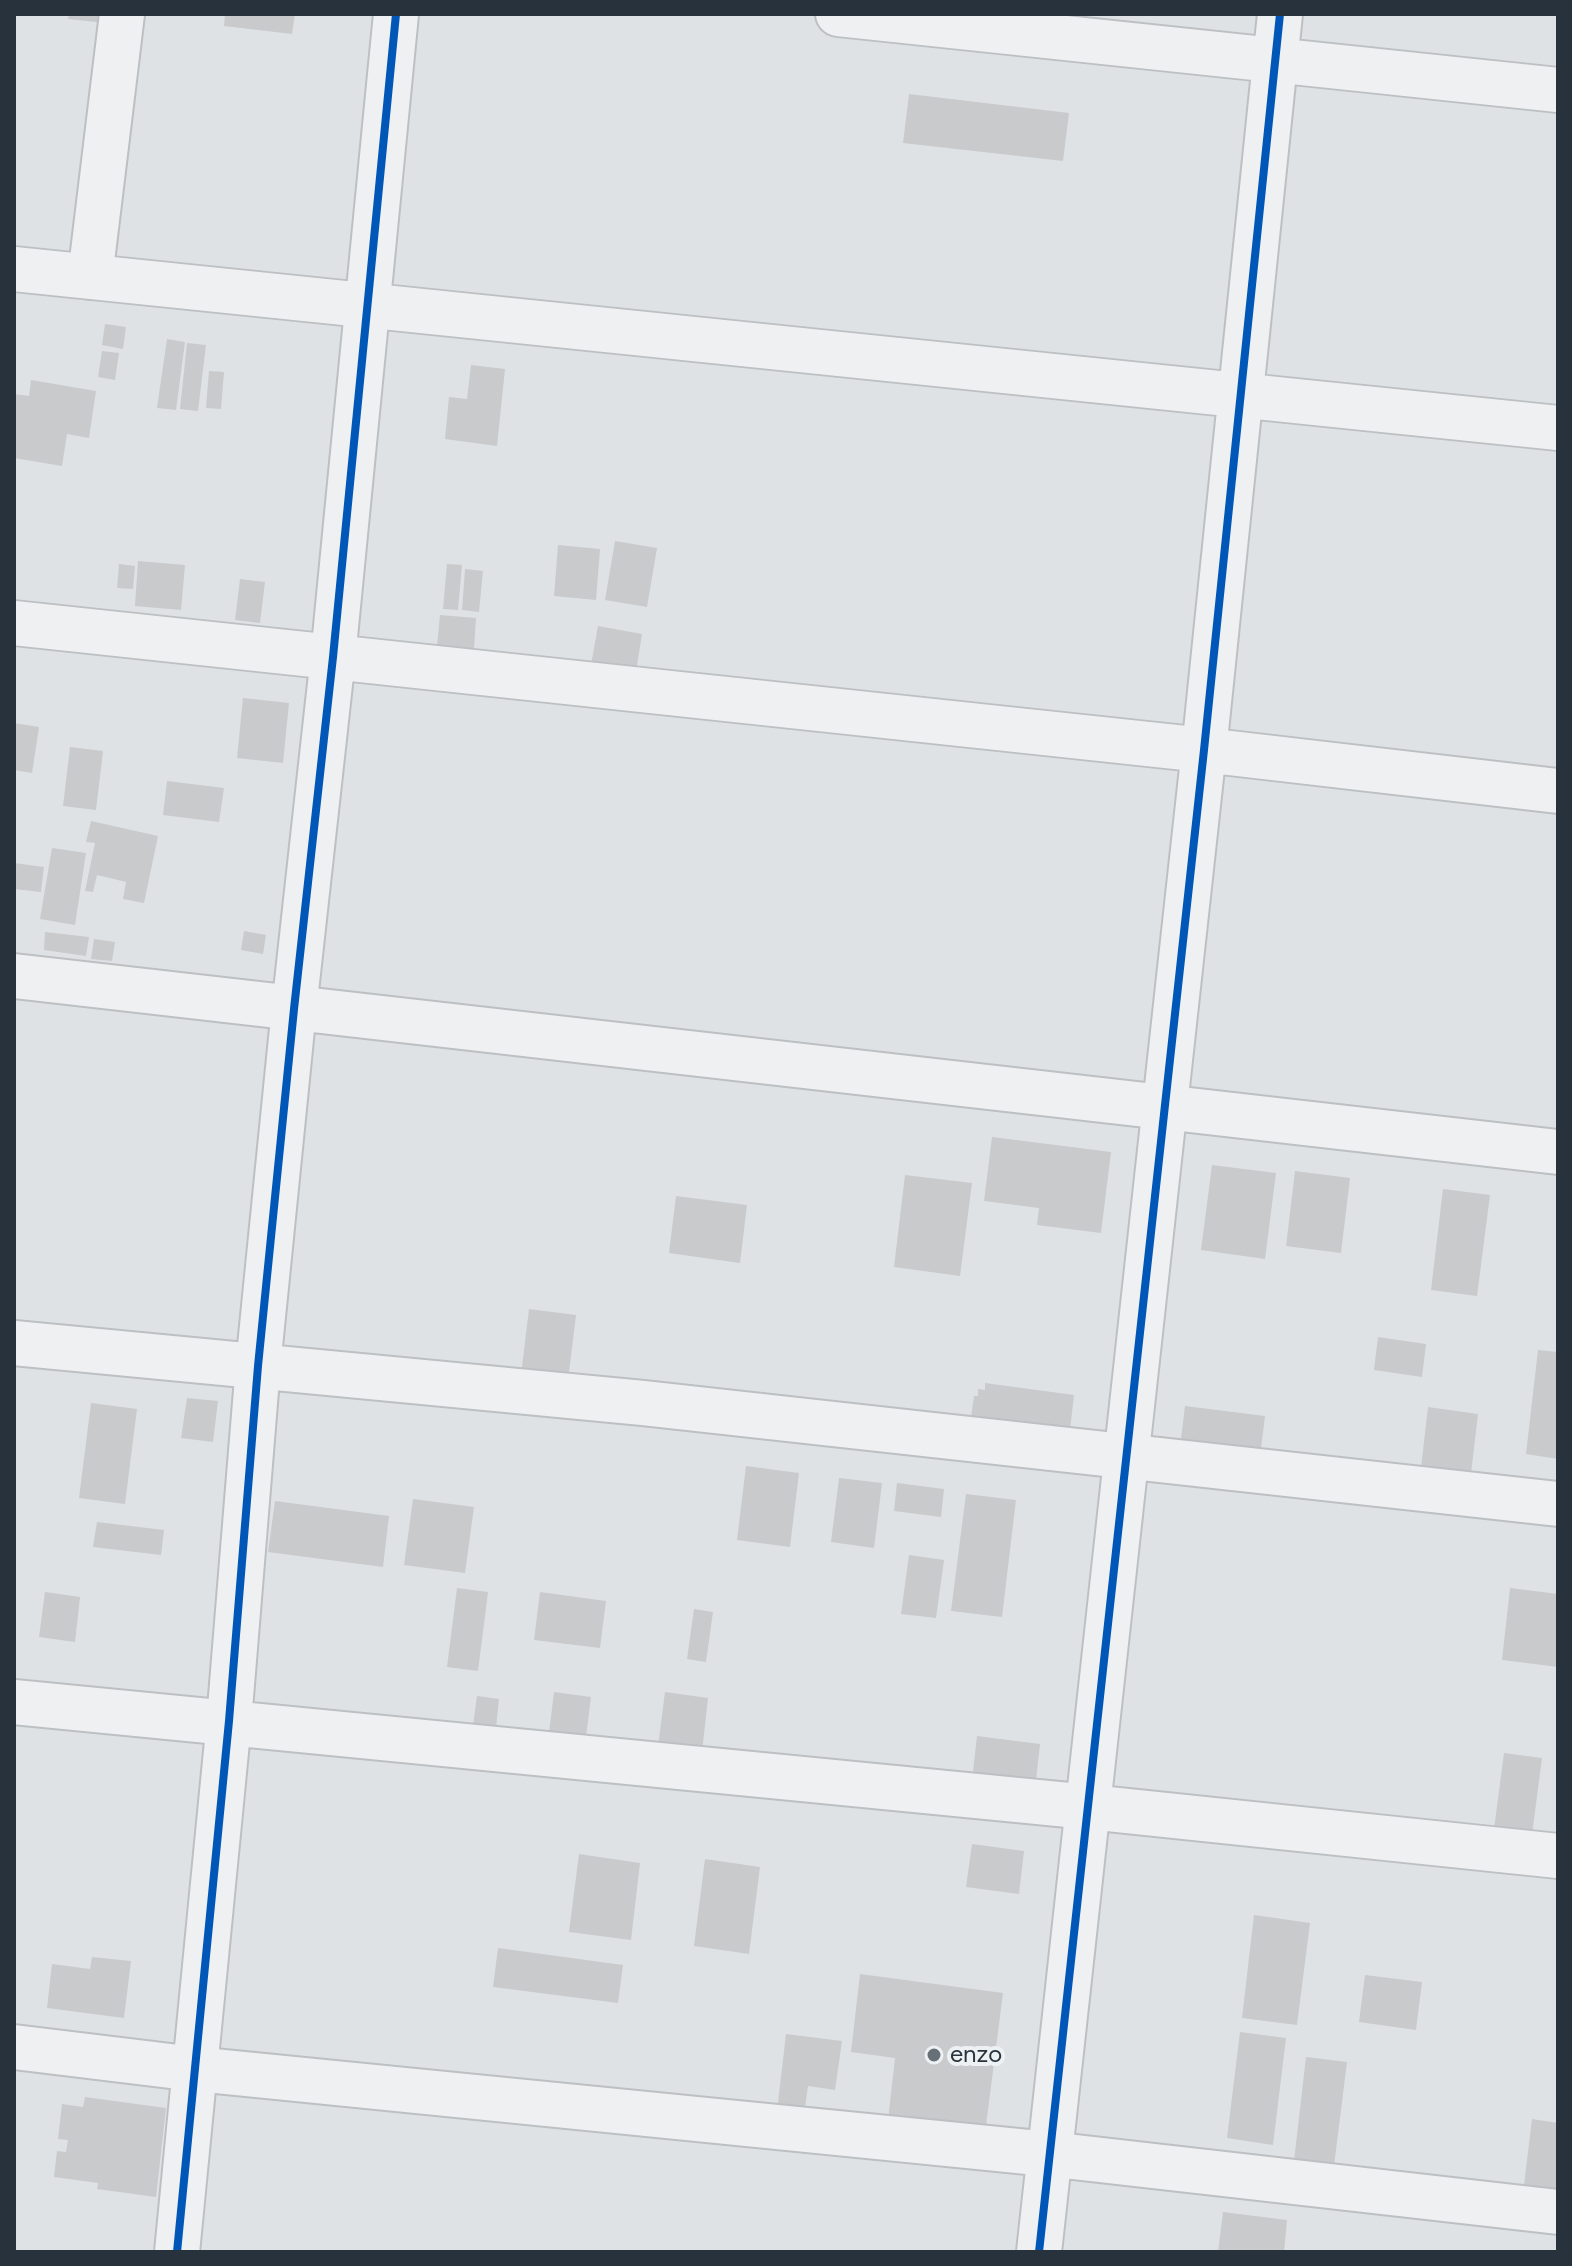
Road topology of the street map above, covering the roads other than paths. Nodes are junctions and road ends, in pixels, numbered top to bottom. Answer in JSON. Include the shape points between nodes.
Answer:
{"nodes":[{"id":1,"x":122,"y":14,"type":"edge"},
{"id":2,"x":396,"y":14,"type":"edge"},
{"id":3,"x":838,"y":14,"type":"edge"},
{"id":4,"x":1280,"y":14,"type":"edge"},
{"id":5,"x":1275,"y":60,"type":"junction"},
{"id":6,"x":1558,"y":90,"type":"edge"},
{"id":7,"x":14,"y":269,"type":"edge"},
{"id":8,"x":90,"y":277,"type":"junction"},
{"id":9,"x":368,"y":306,"type":"junction"},
{"id":10,"x":1240,"y":395,"type":"junction"},
{"id":11,"x":1558,"y":428,"type":"edge"},
{"id":12,"x":14,"y":623,"type":"edge"},
{"id":13,"x":333,"y":657,"type":"junction"},
{"id":14,"x":1204,"y":750,"type":"junction"},
{"id":15,"x":1558,"y":791,"type":"edge"},
{"id":16,"x":14,"y":976,"type":"edge"},
{"id":17,"x":294,"y":1009,"type":"junction"},
{"id":18,"x":1164,"y":1108,"type":"junction"},
{"id":19,"x":1558,"y":1152,"type":"edge"},
{"id":20,"x":14,"y":1343,"type":"edge"},
{"id":21,"x":258,"y":1366,"type":"junction"},
{"id":22,"x":1126,"y":1455,"type":"junction"},
{"id":23,"x":1558,"y":1504,"type":"edge"},
{"id":24,"x":14,"y":1702,"type":"edge"},
{"id":25,"x":229,"y":1721,"type":"junction"},
{"id":26,"x":1089,"y":1807,"type":"junction"},
{"id":27,"x":1558,"y":1856,"type":"edge"},
{"id":28,"x":14,"y":2047,"type":"edge"},
{"id":29,"x":195,"y":2069,"type":"junction"},
{"id":30,"x":1048,"y":2154,"type":"junction"},
{"id":31,"x":1558,"y":2212,"type":"edge"},
{"id":32,"x":177,"y":2252,"type":"edge"},
{"id":33,"x":1039,"y":2252,"type":"edge"}],
"edges":[{"from":1,"to":8,"type":"street"},
{"from":2,"to":9,"type":"street"},
{"from":3,"to":5,"type":"street"},
{"from":4,"to":5,"type":"street"},
{"from":5,"to":6,"type":"street"},
{"from":5,"to":10,"type":"street"},
{"from":7,"to":8,"type":"street"},
{"from":8,"to":9,"type":"street"},
{"from":9,"to":10,"type":"street"},
{"from":9,"to":13,"type":"street"},
{"from":10,"to":11,"type":"street"},
{"from":10,"to":14,"type":"street"},
{"from":12,"to":13,"type":"street"},
{"from":13,"to":14,"type":"street"},
{"from":13,"to":17,"type":"street"},
{"from":14,"to":15,"type":"street"},
{"from":14,"to":18,"type":"street"},
{"from":16,"to":17,"type":"street"},
{"from":17,"to":18,"type":"street"},
{"from":17,"to":21,"type":"street"},
{"from":18,"to":19,"type":"street"},
{"from":18,"to":22,"type":"street"},
{"from":20,"to":21,"type":"street"},
{"from":21,"to":22,"type":"street"},
{"from":21,"to":25,"type":"street"},
{"from":22,"to":23,"type":"street"},
{"from":22,"to":26,"type":"street"},
{"from":24,"to":25,"type":"street"},
{"from":25,"to":26,"type":"street"},
{"from":25,"to":29,"type":"street"},
{"from":26,"to":27,"type":"street"},
{"from":26,"to":30,"type":"street"},
{"from":28,"to":29,"type":"street"},
{"from":29,"to":30,"type":"street"},
{"from":29,"to":32,"type":"street"},
{"from":30,"to":31,"type":"street"},
{"from":30,"to":33,"type":"street"}]}
